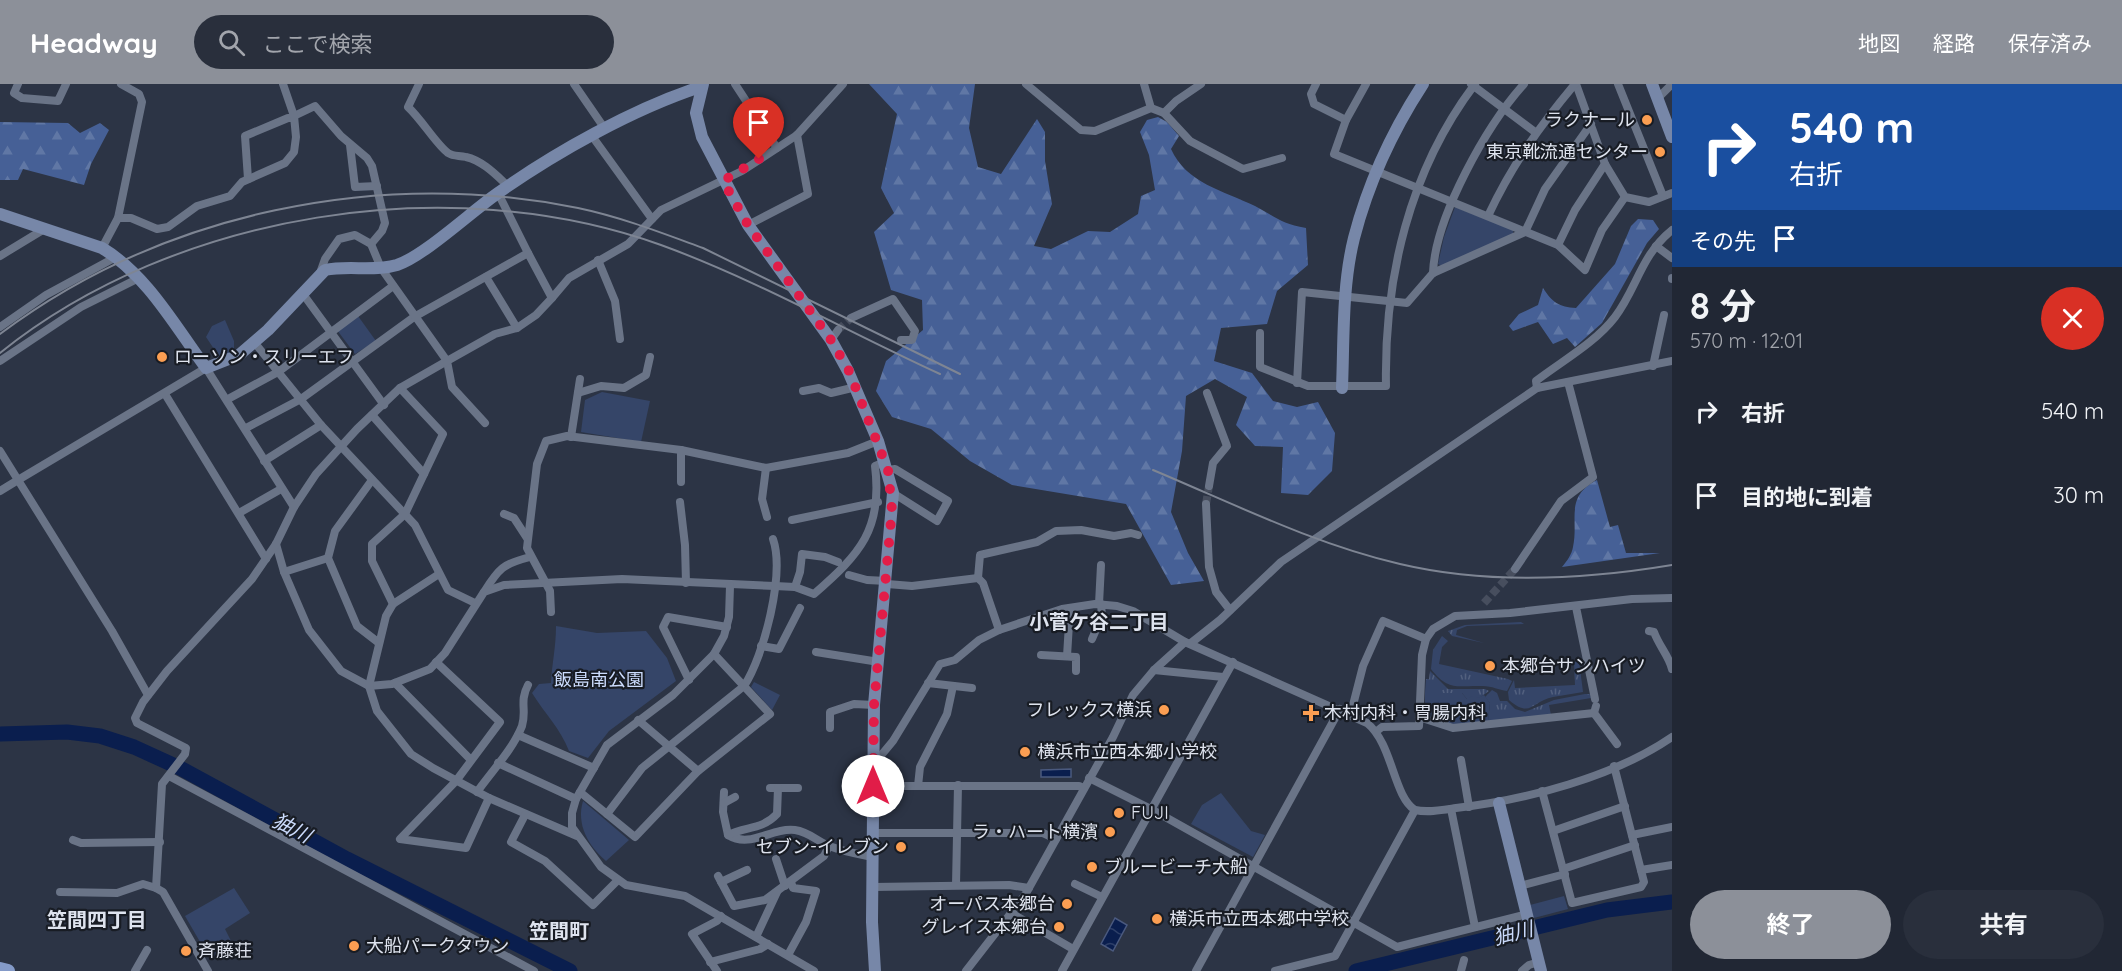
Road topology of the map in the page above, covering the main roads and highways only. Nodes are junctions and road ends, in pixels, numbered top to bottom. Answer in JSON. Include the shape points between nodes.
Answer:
{"nodes":[{"id":1,"x":0,"y":969,"type":"edge"},
{"id":2,"x":8,"y":971,"type":"edge"}],
"edges":[{"from":1,"to":2,"type":"main road"}]}
